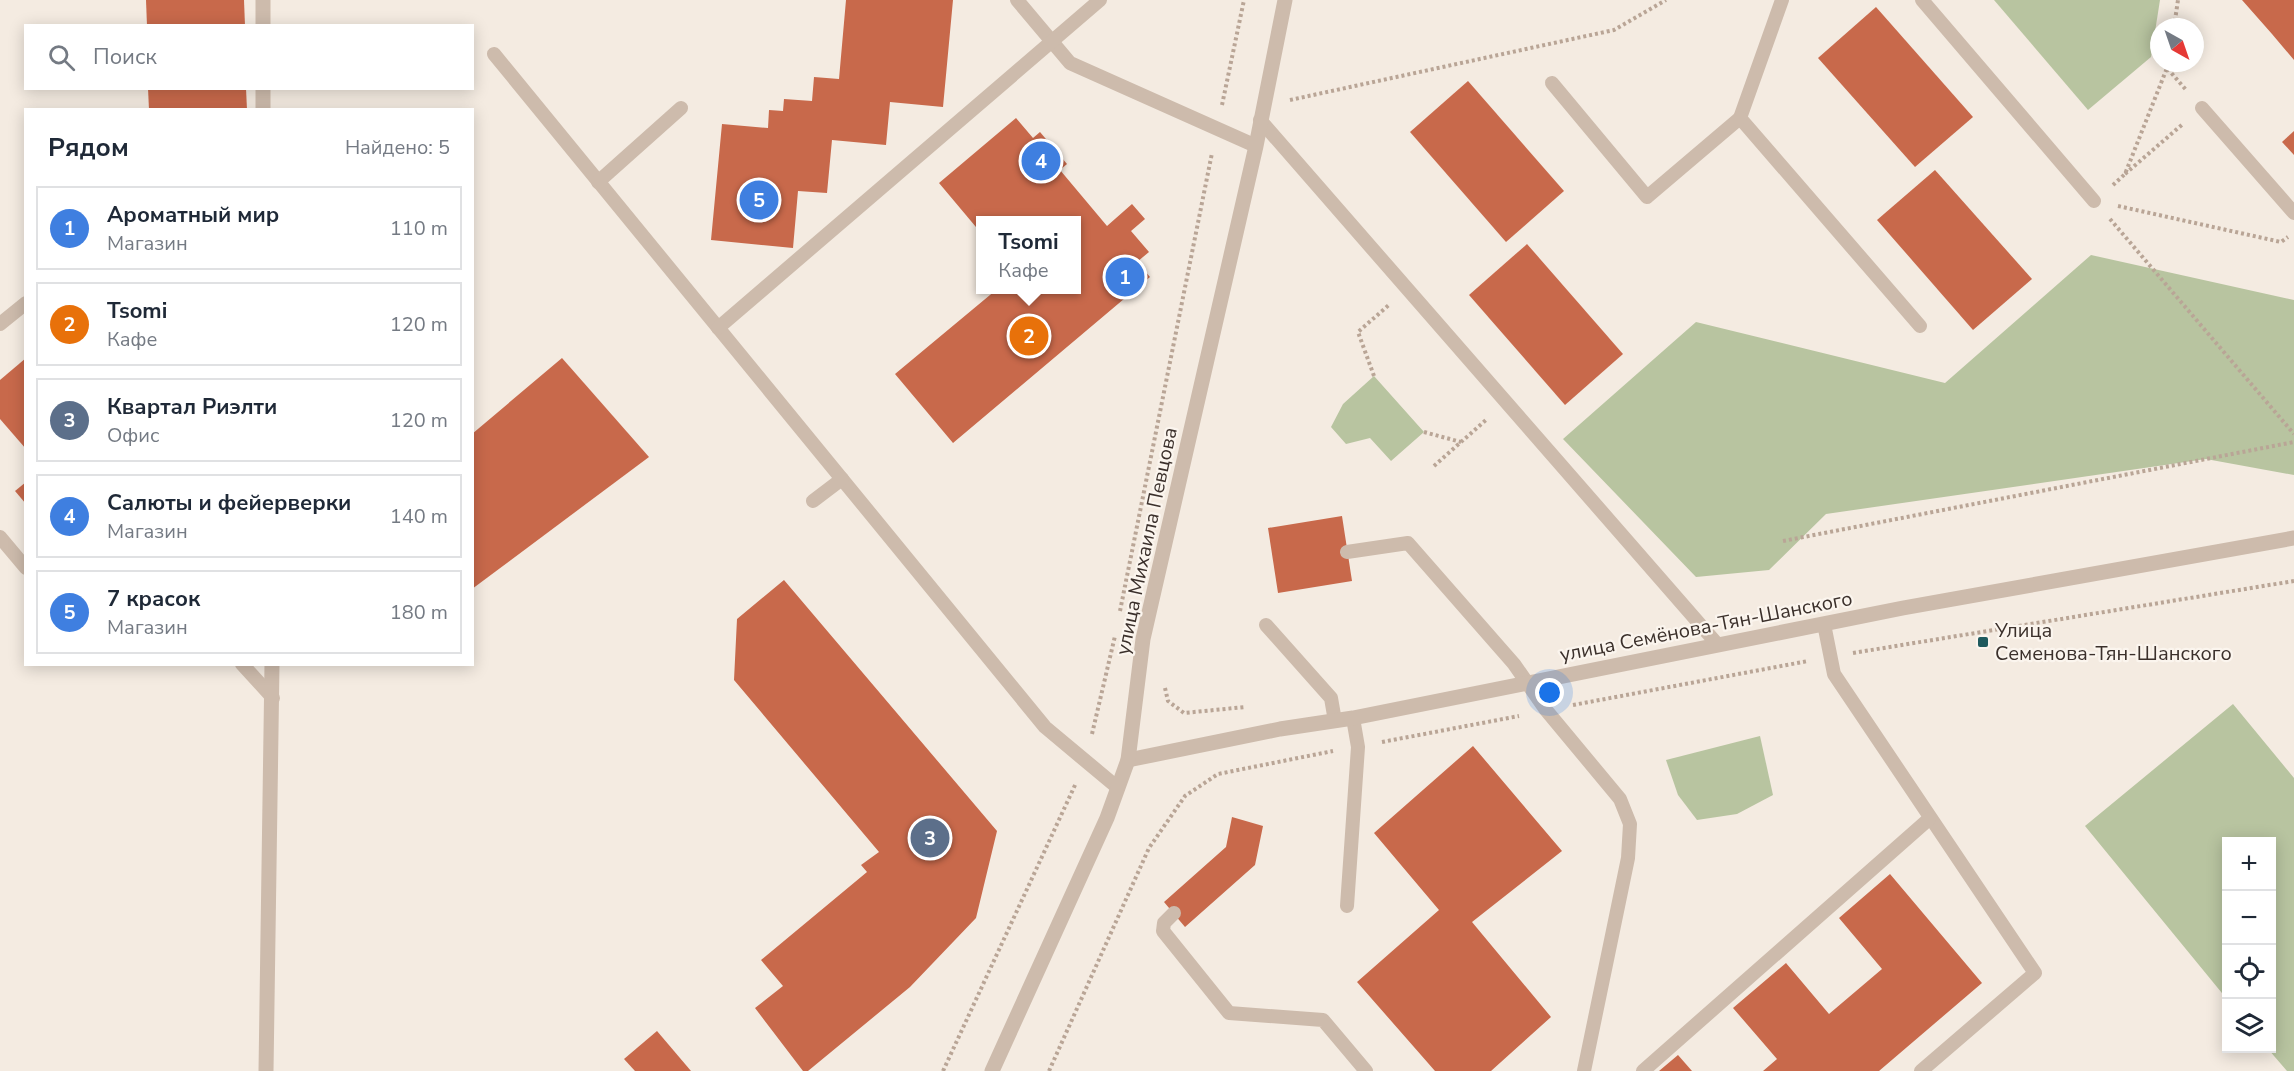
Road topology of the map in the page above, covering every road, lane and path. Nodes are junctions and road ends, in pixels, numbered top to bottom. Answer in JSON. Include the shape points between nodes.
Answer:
{"nodes":[{"id":1,"x":263,"y":0,"type":"edge"},
{"id":2,"x":1017,"y":0,"type":"edge"},
{"id":3,"x":1101,"y":0,"type":"edge"},
{"id":4,"x":1244,"y":0,"type":"edge"},
{"id":5,"x":1286,"y":0,"type":"edge"},
{"id":6,"x":1666,"y":0,"type":"edge"},
{"id":7,"x":1782,"y":0,"type":"edge"},
{"id":8,"x":1922,"y":0,"type":"edge"},
{"id":9,"x":2178,"y":0,"type":"edge"},
{"id":10,"x":2175,"y":18,"type":"edge"},
{"id":11,"x":263,"y":24,"type":"edge"},
{"id":12,"x":1052,"y":42,"type":"junction"},
{"id":13,"x":494,"y":54,"type":"dead end"},
{"id":14,"x":2165,"y":72,"type":"edge"},
{"id":15,"x":2172,"y":72,"type":"edge"},
{"id":16,"x":1552,"y":83,"type":"dead end"},
{"id":17,"x":263,"y":90,"type":"edge"},
{"id":18,"x":263,"y":108,"type":"edge"},
{"id":19,"x":681,"y":108,"type":"dead end"},
{"id":20,"x":2202,"y":108,"type":"junction"},
{"id":21,"x":1740,"y":118,"type":"junction"},
{"id":22,"x":1260,"y":120,"type":"junction"},
{"id":23,"x":1217,"y":129,"type":"junction"},
{"id":24,"x":1274,"y":136,"type":"junction"},
{"id":25,"x":1256,"y":146,"type":"junction"},
{"id":26,"x":2124,"y":174,"type":"junction"},
{"id":27,"x":598,"y":182,"type":"junction"},
{"id":28,"x":2094,"y":201,"type":"junction"},
{"id":29,"x":2294,"y":213,"type":"edge"},
{"id":30,"x":2294,"y":231,"type":"edge"},
{"id":31,"x":1408,"y":289,"type":"junction"},
{"id":32,"x":24,"y":305,"type":"edge"},
{"id":33,"x":0,"y":324,"type":"edge"},
{"id":34,"x":1920,"y":326,"type":"dead end"},
{"id":35,"x":718,"y":328,"type":"junction"},
{"id":36,"x":1374,"y":376,"type":"dead end"},
{"id":37,"x":1507,"y":402,"type":"junction"},
{"id":38,"x":1424,"y":432,"type":"dead end"},
{"id":39,"x":2294,"y":434,"type":"edge"},
{"id":40,"x":1461,"y":442,"type":"junction"},
{"id":41,"x":2294,"y":442,"type":"edge"},
{"id":42,"x":1434,"y":466,"type":"dead end"},
{"id":43,"x":842,"y":479,"type":"junction"},
{"id":44,"x":813,"y":501,"type":"dead end"},
{"id":45,"x":0,"y":537,"type":"edge"},
{"id":46,"x":2294,"y":538,"type":"edge"},
{"id":47,"x":1783,"y":541,"type":"dead end"},
{"id":48,"x":1347,"y":552,"type":"dead end"},
{"id":49,"x":24,"y":566,"type":"edge"},
{"id":50,"x":2294,"y":581,"type":"edge"},
{"id":51,"x":1118,"y":620,"type":"dead end"},
{"id":52,"x":1824,"y":624,"type":"junction"},
{"id":53,"x":1266,"y":625,"type":"dead end"},
{"id":54,"x":1116,"y":632,"type":"dead end"},
{"id":55,"x":1718,"y":645,"type":"junction"},
{"id":56,"x":1831,"y":657,"type":"junction"},
{"id":57,"x":244,"y":666,"type":"edge"},
{"id":58,"x":273,"y":666,"type":"edge"},
{"id":59,"x":1163,"y":680,"type":"dead end"},
{"id":60,"x":1527,"y":683,"type":"junction"},
{"id":61,"x":273,"y":698,"type":"junction"},
{"id":62,"x":1252,"y":706,"type":"dead end"},
{"id":63,"x":1546,"y":711,"type":"junction"},
{"id":64,"x":1353,"y":718,"type":"junction"},
{"id":65,"x":1335,"y":721,"type":"junction"},
{"id":66,"x":1358,"y":747,"type":"junction"},
{"id":67,"x":1128,"y":760,"type":"junction"},
{"id":68,"x":1085,"y":762,"type":"junction"},
{"id":69,"x":1118,"y":789,"type":"junction"},
{"id":70,"x":1929,"y":819,"type":"junction"},
{"id":71,"x":1347,"y":906,"type":"dead end"},
{"id":72,"x":1174,"y":914,"type":"dead end"},
{"id":73,"x":266,"y":1071,"type":"edge"},
{"id":74,"x":943,"y":1071,"type":"edge"},
{"id":75,"x":992,"y":1071,"type":"edge"},
{"id":76,"x":1049,"y":1071,"type":"edge"},
{"id":77,"x":1366,"y":1071,"type":"edge"},
{"id":78,"x":1584,"y":1071,"type":"edge"},
{"id":79,"x":1643,"y":1071,"type":"edge"},
{"id":80,"x":1922,"y":1071,"type":"edge"}],
"edges":[{"from":1,"to":11,"type":"street"},
{"from":2,"to":12,"type":"lane"},
{"from":3,"to":12,"type":"lane"},
{"from":4,"to":23,"type":"path"},
{"from":5,"to":22,"type":"street","name":"улица Михаила Певцова"},
{"from":6,"to":24,"type":"path","via":[[1614,30],[1283,101]]},
{"from":7,"to":21,"type":"lane"},
{"from":8,"to":28,"type":"lane"},
{"from":9,"to":10,"type":"path"},
{"from":12,"to":23,"type":"lane","via":[[1070,63]]},
{"from":12,"to":35,"type":"lane"},
{"from":13,"to":27,"type":"lane"},
{"from":14,"to":26,"type":"path"},
{"from":15,"to":20,"type":"path"},
{"from":16,"to":21,"type":"lane","via":[[1647,196]]},
{"from":17,"to":18,"type":"street"},
{"from":19,"to":27,"type":"lane"},
{"from":20,"to":26,"type":"path"},
{"from":20,"to":29,"type":"lane"},
{"from":21,"to":34,"type":"lane"},
{"from":22,"to":24,"type":"lane"},
{"from":22,"to":25,"type":"street","name":"улица Михаила Певцова"},
{"from":23,"to":25,"type":"lane"},
{"from":23,"to":51,"type":"path"},
{"from":24,"to":31,"type":"lane"},
{"from":25,"to":67,"type":"street","name":"улица Михаила Певцова","via":[[1143,639]]},
{"from":26,"to":28,"type":"path"},
{"from":27,"to":35,"type":"lane"},
{"from":28,"to":30,"type":"path","via":[[2282,242]]},
{"from":28,"to":39,"type":"path"},
{"from":31,"to":36,"type":"path","via":[[1358,332]]},
{"from":31,"to":37,"type":"lane"},
{"from":32,"to":33,"type":"lane"},
{"from":35,"to":43,"type":"lane"},
{"from":37,"to":40,"type":"path"},
{"from":37,"to":55,"type":"lane"},
{"from":38,"to":40,"type":"path"},
{"from":40,"to":42,"type":"path"},
{"from":41,"to":47,"type":"path"},
{"from":43,"to":44,"type":"lane"},
{"from":43,"to":68,"type":"lane","via":[[1045,727]]},
{"from":45,"to":49,"type":"lane"},
{"from":46,"to":52,"type":"street","name":"улица Семёнова-Тян-Шанского"},
{"from":48,"to":60,"type":"lane","via":[[1408,543]]},
{"from":50,"to":56,"type":"path"},
{"from":52,"to":55,"type":"street","name":"улица Семёнова-Тян-Шанского"},
{"from":52,"to":56,"type":"lane"},
{"from":53,"to":65,"type":"lane","via":[[1331,698]]},
{"from":54,"to":68,"type":"path"},
{"from":55,"to":60,"type":"street","name":"улица Семёнова-Тян-Шанского"},
{"from":56,"to":63,"type":"path"},
{"from":56,"to":70,"type":"lane","via":[[1834,674]]},
{"from":57,"to":61,"type":"lane"},
{"from":58,"to":61,"type":"street"},
{"from":59,"to":62,"type":"path","via":[[1168,701],[1184,712]]},
{"from":60,"to":63,"type":"lane"},
{"from":60,"to":64,"type":"street","name":"улица Семёнова-Тян-Шанского"},
{"from":61,"to":73,"type":"street"},
{"from":63,"to":66,"type":"path"},
{"from":63,"to":78,"type":"lane","via":[[1620,799],[1630,824],[1628,858]]},
{"from":64,"to":65,"type":"street","name":"улица Семёнова-Тян-Шанского"},
{"from":64,"to":66,"type":"lane"},
{"from":65,"to":67,"type":"street","name":"улица Семёнова-Тян-Шанского"},
{"from":66,"to":71,"type":"lane"},
{"from":66,"to":76,"type":"path","via":[[1218,774],[1185,796],[1149,848]]},
{"from":67,"to":69,"type":"street","name":"улица Михаила Певцова"},
{"from":68,"to":69,"type":"lane"},
{"from":68,"to":74,"type":"path"},
{"from":69,"to":75,"type":"street","name":"улица Михаила Певцова"},
{"from":70,"to":79,"type":"lane"},
{"from":70,"to":80,"type":"lane","via":[[2035,973]]},
{"from":72,"to":77,"type":"lane","via":[[1164,923],[1163,931],[1229,1013],[1323,1020]]}]}
